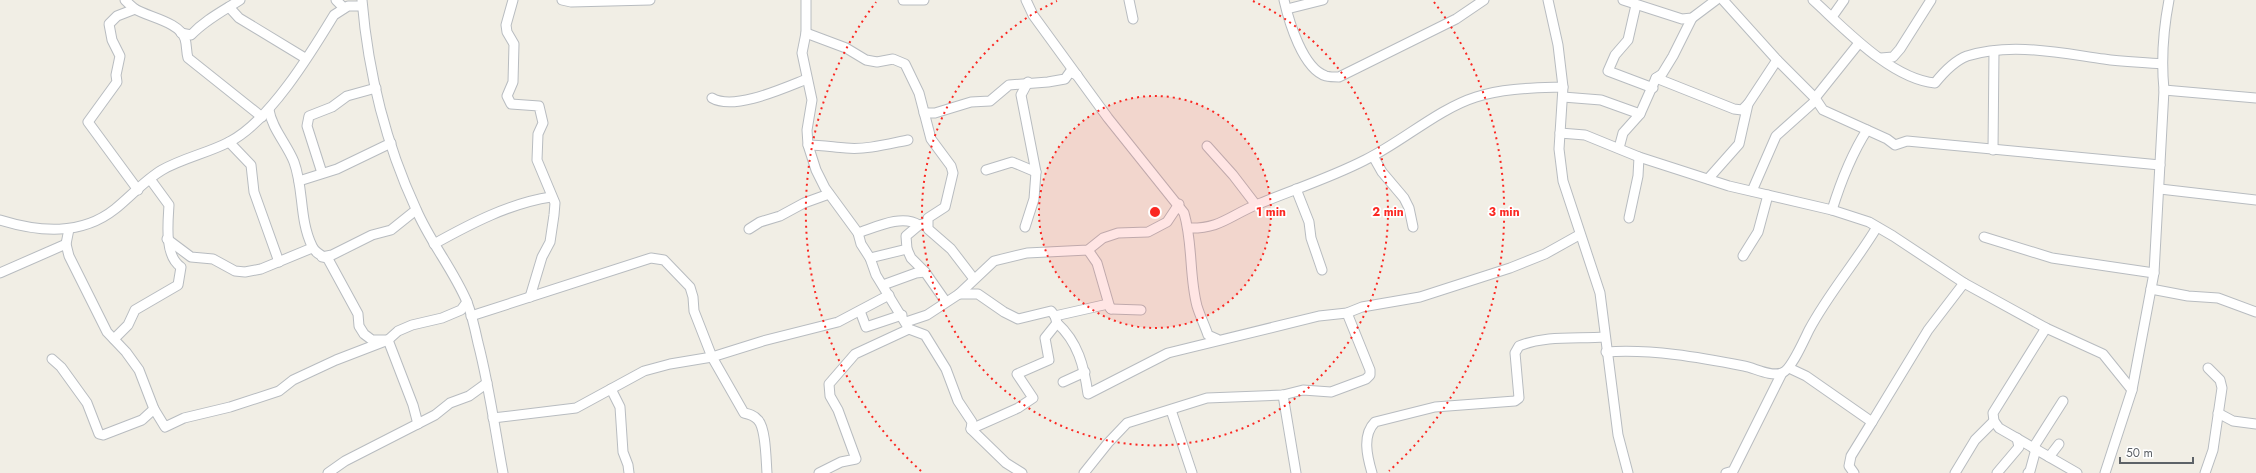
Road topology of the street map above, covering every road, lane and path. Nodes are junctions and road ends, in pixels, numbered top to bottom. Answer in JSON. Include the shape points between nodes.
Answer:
{"nodes":[{"id":1,"x":125,"y":0,"type":"edge"},
{"id":2,"x":240,"y":0,"type":"edge"},
{"id":3,"x":336,"y":0,"type":"edge"},
{"id":4,"x":513,"y":0,"type":"edge"},
{"id":5,"x":562,"y":0,"type":"edge"},
{"id":6,"x":650,"y":0,"type":"edge"},
{"id":7,"x":806,"y":0,"type":"edge"},
{"id":8,"x":903,"y":0,"type":"edge"},
{"id":9,"x":924,"y":0,"type":"edge"},
{"id":10,"x":1026,"y":0,"type":"edge"},
{"id":11,"x":1129,"y":0,"type":"edge"},
{"id":12,"x":1284,"y":0,"type":"edge"},
{"id":13,"x":1323,"y":0,"type":"edge"},
{"id":14,"x":1484,"y":0,"type":"edge"},
{"id":15,"x":1548,"y":0,"type":"edge"},
{"id":16,"x":1624,"y":0,"type":"edge"},
{"id":17,"x":1716,"y":0,"type":"edge"},
{"id":18,"x":1813,"y":0,"type":"edge"},
{"id":19,"x":1844,"y":0,"type":"edge"},
{"id":20,"x":1931,"y":0,"type":"edge"},
{"id":21,"x":2170,"y":0,"type":"edge"},
{"id":22,"x":1726,"y":1,"type":"edge"},
{"id":23,"x":362,"y":3,"type":"edge"},
{"id":24,"x":1636,"y":5,"type":"junction"},
{"id":25,"x":229,"y":7,"type":"junction"},
{"id":26,"x":344,"y":8,"type":"junction"},
{"id":27,"x":135,"y":9,"type":"junction"},
{"id":28,"x":1287,"y":9,"type":"junction"},
{"id":29,"x":1832,"y":17,"type":"junction"},
{"id":30,"x":1692,"y":18,"type":"junction"},
{"id":31,"x":1133,"y":19,"type":"dead end"},
{"id":32,"x":806,"y":32,"type":"junction"},
{"id":33,"x":182,"y":33,"type":"junction"},
{"id":34,"x":1859,"y":43,"type":"junction"},
{"id":35,"x":1994,"y":51,"type":"junction"},
{"id":36,"x":305,"y":58,"type":"junction"},
{"id":37,"x":1881,"y":58,"type":"junction"},
{"id":38,"x":1777,"y":60,"type":"junction"},
{"id":39,"x":2162,"y":64,"type":"junction"},
{"id":40,"x":1077,"y":75,"type":"junction"},
{"id":41,"x":1656,"y":78,"type":"junction"},
{"id":42,"x":807,"y":79,"type":"junction"},
{"id":43,"x":1028,"y":82,"type":"junction"},
{"id":44,"x":1563,"y":87,"type":"junction"},
{"id":45,"x":376,"y":88,"type":"junction"},
{"id":46,"x":1653,"y":88,"type":"junction"},
{"id":47,"x":2164,"y":90,"type":"junction"},
{"id":48,"x":1563,"y":97,"type":"junction"},
{"id":49,"x":712,"y":98,"type":"dead end"},
{"id":50,"x":1815,"y":98,"type":"junction"},
{"id":51,"x":2256,"y":98,"type":"edge"},
{"id":52,"x":1748,"y":104,"type":"junction"},
{"id":53,"x":269,"y":110,"type":"junction"},
{"id":54,"x":924,"y":113,"type":"junction"},
{"id":55,"x":1640,"y":114,"type":"junction"},
{"id":56,"x":262,"y":117,"type":"junction"},
{"id":57,"x":1867,"y":130,"type":"junction"},
{"id":58,"x":1560,"y":133,"type":"junction"},
{"id":59,"x":908,"y":140,"type":"dead end"},
{"id":60,"x":230,"y":142,"type":"junction"},
{"id":61,"x":391,"y":144,"type":"junction"},
{"id":62,"x":808,"y":145,"type":"junction"},
{"id":63,"x":1207,"y":146,"type":"dead end"},
{"id":64,"x":1619,"y":148,"type":"junction"},
{"id":65,"x":1992,"y":150,"type":"junction"},
{"id":66,"x":1373,"y":156,"type":"junction"},
{"id":67,"x":1639,"y":157,"type":"junction"},
{"id":68,"x":2160,"y":166,"type":"junction"},
{"id":69,"x":986,"y":170,"type":"dead end"},
{"id":70,"x":1036,"y":172,"type":"junction"},
{"id":71,"x":322,"y":173,"type":"junction"},
{"id":72,"x":150,"y":179,"type":"junction"},
{"id":73,"x":1708,"y":179,"type":"junction"},
{"id":74,"x":299,"y":181,"type":"junction"},
{"id":75,"x":1296,"y":189,"type":"junction"},
{"id":76,"x":2160,"y":189,"type":"junction"},
{"id":77,"x":138,"y":190,"type":"junction"},
{"id":78,"x":1752,"y":191,"type":"junction"},
{"id":79,"x":829,"y":194,"type":"junction"},
{"id":80,"x":1768,"y":195,"type":"junction"},
{"id":81,"x":551,"y":197,"type":"junction"},
{"id":82,"x":2256,"y":200,"type":"edge"},
{"id":83,"x":1178,"y":204,"type":"junction"},
{"id":84,"x":1256,"y":205,"type":"junction"},
{"id":85,"x":416,"y":210,"type":"junction"},
{"id":86,"x":1832,"y":210,"type":"junction"},
{"id":87,"x":1629,"y":218,"type":"dead end"},
{"id":88,"x":0,"y":220,"type":"edge"},
{"id":89,"x":923,"y":224,"type":"junction"},
{"id":90,"x":1025,"y":227,"type":"dead end"},
{"id":91,"x":1413,"y":227,"type":"dead end"},
{"id":92,"x":1877,"y":227,"type":"junction"},
{"id":93,"x":1188,"y":228,"type":"junction"},
{"id":94,"x":69,"y":229,"type":"junction"},
{"id":95,"x":749,"y":229,"type":"dead end"},
{"id":96,"x":858,"y":233,"type":"junction"},
{"id":97,"x":1579,"y":235,"type":"junction"},
{"id":98,"x":1984,"y":237,"type":"dead end"},
{"id":99,"x":168,"y":239,"type":"junction"},
{"id":100,"x":66,"y":244,"type":"junction"},
{"id":101,"x":434,"y":244,"type":"junction"},
{"id":102,"x":312,"y":248,"type":"junction"},
{"id":103,"x":907,"y":249,"type":"junction"},
{"id":104,"x":1088,"y":250,"type":"junction"},
{"id":105,"x":1743,"y":256,"type":"dead end"},
{"id":106,"x":322,"y":257,"type":"junction"},
{"id":107,"x":870,"y":258,"type":"junction"},
{"id":108,"x":279,"y":262,"type":"junction"},
{"id":109,"x":1322,"y":270,"type":"dead end"},
{"id":110,"x":925,"y":272,"type":"junction"},
{"id":111,"x":0,"y":273,"type":"edge"},
{"id":112,"x":2154,"y":273,"type":"junction"},
{"id":113,"x":974,"y":279,"type":"junction"},
{"id":114,"x":1964,"y":283,"type":"junction"},
{"id":115,"x":883,"y":285,"type":"junction"},
{"id":116,"x":2151,"y":289,"type":"junction"},
{"id":117,"x":959,"y":294,"type":"junction"},
{"id":118,"x":888,"y":295,"type":"junction"},
{"id":119,"x":530,"y":297,"type":"junction"},
{"id":120,"x":467,"y":302,"type":"junction"},
{"id":121,"x":946,"y":302,"type":"junction"},
{"id":122,"x":1111,"y":309,"type":"junction"},
{"id":123,"x":1140,"y":310,"type":"dead end"},
{"id":124,"x":860,"y":311,"type":"junction"},
{"id":125,"x":2256,"y":312,"type":"edge"},
{"id":126,"x":1347,"y":313,"type":"junction"},
{"id":127,"x":472,"y":316,"type":"junction"},
{"id":128,"x":1056,"y":319,"type":"junction"},
{"id":129,"x":906,"y":322,"type":"junction"},
{"id":130,"x":2046,"y":328,"type":"junction"},
{"id":131,"x":1605,"y":337,"type":"junction"},
{"id":132,"x":114,"y":339,"type":"junction"},
{"id":133,"x":1217,"y":339,"type":"junction"},
{"id":134,"x":388,"y":340,"type":"junction"},
{"id":135,"x":1606,"y":352,"type":"junction"},
{"id":136,"x":712,"y":357,"type":"junction"},
{"id":137,"x":52,"y":359,"type":"dead end"},
{"id":138,"x":2208,"y":368,"type":"dead end"},
{"id":139,"x":1786,"y":371,"type":"junction"},
{"id":140,"x":1085,"y":372,"type":"junction"},
{"id":141,"x":1064,"y":382,"type":"dead end"},
{"id":142,"x":487,"y":383,"type":"junction"},
{"id":143,"x":611,"y":389,"type":"junction"},
{"id":144,"x":2132,"y":390,"type":"junction"},
{"id":145,"x":1283,"y":396,"type":"junction"},
{"id":146,"x":2063,"y":401,"type":"dead end"},
{"id":147,"x":154,"y":409,"type":"junction"},
{"id":148,"x":1171,"y":410,"type":"junction"},
{"id":149,"x":2218,"y":414,"type":"junction"},
{"id":150,"x":493,"y":418,"type":"junction"},
{"id":151,"x":1994,"y":421,"type":"junction"},
{"id":152,"x":1872,"y":422,"type":"junction"},
{"id":153,"x":418,"y":424,"type":"junction"},
{"id":154,"x":2256,"y":424,"type":"edge"},
{"id":155,"x":971,"y":429,"type":"junction"},
{"id":156,"x":2017,"y":438,"type":"junction"},
{"id":157,"x":2059,"y":444,"type":"dead end"},
{"id":158,"x":2034,"y":448,"type":"junction"},
{"id":159,"x":2049,"y":457,"type":"junction"},
{"id":160,"x":628,"y":469,"type":"edge"},
{"id":161,"x":328,"y":473,"type":"edge"},
{"id":162,"x":503,"y":473,"type":"edge"},
{"id":163,"x":636,"y":473,"type":"edge"},
{"id":164,"x":767,"y":473,"type":"edge"},
{"id":165,"x":819,"y":473,"type":"edge"},
{"id":166,"x":1022,"y":473,"type":"edge"},
{"id":167,"x":1084,"y":473,"type":"edge"},
{"id":168,"x":1192,"y":473,"type":"edge"},
{"id":169,"x":1296,"y":473,"type":"edge"},
{"id":170,"x":1372,"y":473,"type":"edge"},
{"id":171,"x":1628,"y":473,"type":"edge"},
{"id":172,"x":1726,"y":473,"type":"edge"},
{"id":173,"x":1854,"y":473,"type":"edge"},
{"id":174,"x":1955,"y":473,"type":"edge"},
{"id":175,"x":1997,"y":473,"type":"edge"},
{"id":176,"x":2028,"y":473,"type":"edge"},
{"id":177,"x":2077,"y":473,"type":"edge"},
{"id":178,"x":2105,"y":473,"type":"edge"},
{"id":179,"x":2205,"y":473,"type":"edge"}],
"edges":[{"from":1,"to":27,"type":"street"},
{"from":2,"to":25,"type":"street"},
{"from":3,"to":26,"type":"street"},
{"from":4,"to":81,"type":"street","via":[[506,25],[514,44],[513,82],[507,96],[511,104],[539,106],[542,123],[538,134],[537,160],[546,178]]},
{"from":5,"to":6,"type":"street"},
{"from":7,"to":32,"type":"street"},
{"from":8,"to":9,"type":"street"},
{"from":10,"to":40,"type":"street","via":[[1033,15]]},
{"from":11,"to":31,"type":"street"},
{"from":12,"to":28,"type":"street"},
{"from":13,"to":28,"type":"street"},
{"from":14,"to":28,"type":"street","via":[[1450,23],[1339,77],[1326,76],[1309,64]]},
{"from":15,"to":44,"type":"street","via":[[1558,45]]},
{"from":16,"to":24,"type":"street"},
{"from":17,"to":30,"type":"street"},
{"from":18,"to":29,"type":"street"},
{"from":19,"to":29,"type":"street"},
{"from":20,"to":37,"type":"street","via":[[1900,49],[1893,57]]},
{"from":21,"to":39,"type":"street","via":[[2163,33]]},
{"from":22,"to":38,"type":"street"},
{"from":23,"to":26,"type":"street"},
{"from":23,"to":45,"type":"street"},
{"from":24,"to":30,"type":"street","via":[[1682,19]]},
{"from":24,"to":46,"type":"street","via":[[1628,40],[1615,55],[1608,71]]},
{"from":25,"to":33,"type":"street","via":[[222,14],[206,20],[191,36]]},
{"from":25,"to":36,"type":"street","via":[[239,18]]},
{"from":26,"to":36,"type":"street","via":[[334,15]]},
{"from":27,"to":33,"type":"street","via":[[157,17]]},
{"from":27,"to":77,"type":"street","via":[[117,16],[108,24],[120,56],[117,82],[88,122]]},
{"from":29,"to":34,"type":"street"},
{"from":30,"to":41,"type":"street","via":[[1673,56],[1662,74]]},
{"from":32,"to":42,"type":"street","via":[[802,53]]},
{"from":32,"to":54,"type":"street","via":[[846,48],[866,60],[877,62],[893,59],[905,64],[919,93]]},
{"from":33,"to":56,"type":"street","via":[[188,58]]},
{"from":34,"to":37,"type":"street"},
{"from":34,"to":50,"type":"street"},
{"from":35,"to":37,"type":"street","via":[[1966,57],[1945,71],[1934,83],[1924,82]]},
{"from":35,"to":39,"type":"street","via":[[2048,50],[2105,60]]},
{"from":35,"to":65,"type":"street"},
{"from":36,"to":53,"type":"street"},
{"from":38,"to":50,"type":"street"},
{"from":38,"to":52,"type":"street"},
{"from":39,"to":47,"type":"street"},
{"from":40,"to":43,"type":"street","via":[[1070,72],[1065,79]]},
{"from":40,"to":83,"type":"street"},
{"from":41,"to":46,"type":"street"},
{"from":41,"to":52,"type":"street","via":[[1734,109],[1742,110]]},
{"from":42,"to":49,"type":"street","via":[[746,100],[723,103]]},
{"from":42,"to":62,"type":"street","via":[[812,100],[807,130]]},
{"from":43,"to":54,"type":"street","via":[[1009,85],[990,102],[971,102],[935,113]]},
{"from":43,"to":70,"type":"street","via":[[1021,95]]},
{"from":44,"to":48,"type":"street"},
{"from":44,"to":66,"type":"street","via":[[1519,89],[1476,97],[1454,106]]},
{"from":45,"to":61,"type":"street"},
{"from":45,"to":71,"type":"street","via":[[346,96],[332,107],[309,116],[307,126]]},
{"from":46,"to":55,"type":"street"},
{"from":47,"to":51,"type":"street"},
{"from":47,"to":68,"type":"street"},
{"from":48,"to":55,"type":"street","via":[[1601,100]]},
{"from":48,"to":58,"type":"street"},
{"from":50,"to":57,"type":"street","via":[[1822,110]]},
{"from":50,"to":78,"type":"street","via":[[1814,102],[1776,136]]},
{"from":52,"to":73,"type":"street","via":[[1739,144]]},
{"from":53,"to":56,"type":"street"},
{"from":53,"to":74,"type":"street","via":[[271,121],[294,162]]},
{"from":54,"to":89,"type":"street","via":[[931,138],[948,160],[952,173],[945,207],[932,214]]},
{"from":55,"to":64,"type":"street","via":[[1623,133]]},
{"from":56,"to":60,"type":"street"},
{"from":57,"to":65,"type":"street","via":[[1895,145],[1906,141]]},
{"from":57,"to":86,"type":"street","via":[[1844,172]]},
{"from":58,"to":64,"type":"street","via":[[1585,135]]},
{"from":58,"to":97,"type":"street","via":[[1563,181]]},
{"from":59,"to":62,"type":"street","via":[[868,148]]},
{"from":60,"to":72,"type":"street","via":[[162,171]]},
{"from":60,"to":108,"type":"street","via":[[251,165],[254,192]]},
{"from":61,"to":71,"type":"street","via":[[337,169]]},
{"from":61,"to":85,"type":"street"},
{"from":62,"to":79,"type":"street","via":[[816,170]]},
{"from":63,"to":84,"type":"street"},
{"from":64,"to":67,"type":"street"},
{"from":65,"to":68,"type":"street"},
{"from":66,"to":75,"type":"street"},
{"from":66,"to":91,"type":"street","via":[[1382,172],[1404,198]]},
{"from":67,"to":73,"type":"street"},
{"from":67,"to":87,"type":"street","via":[[1638,176]]},
{"from":68,"to":76,"type":"street"},
{"from":69,"to":70,"type":"street","via":[[1012,162]]},
{"from":70,"to":90,"type":"street","via":[[1034,198]]},
{"from":71,"to":74,"type":"street"},
{"from":72,"to":77,"type":"street"},
{"from":72,"to":99,"type":"street","via":[[170,205]]},
{"from":73,"to":78,"type":"street"},
{"from":74,"to":102,"type":"street","via":[[304,224]]},
{"from":75,"to":84,"type":"street"},
{"from":75,"to":109,"type":"street","via":[[1309,222],[1311,238]]},
{"from":76,"to":82,"type":"street"},
{"from":76,"to":112,"type":"street"},
{"from":77,"to":94,"type":"street","via":[[94,223]]},
{"from":78,"to":80,"type":"street"},
{"from":79,"to":95,"type":"street","via":[[760,222]]},
{"from":79,"to":96,"type":"street"},
{"from":80,"to":86,"type":"street"},
{"from":80,"to":105,"type":"street","via":[[1758,232]]},
{"from":81,"to":101,"type":"street","via":[[510,208],[472,223]]},
{"from":81,"to":119,"type":"street","via":[[555,204],[550,242],[542,257]]},
{"from":83,"to":93,"type":"street"},
{"from":83,"to":104,"type":"street","via":[[1166,222],[1148,232],[1118,233],[1104,238]]},
{"from":84,"to":93,"type":"street","via":[[1218,225]]},
{"from":85,"to":101,"type":"street"},
{"from":85,"to":106,"type":"street","via":[[391,230],[372,235],[332,255]]},
{"from":86,"to":92,"type":"street","via":[[1855,216]]},
{"from":88,"to":94,"type":"street","via":[[40,230]]},
{"from":89,"to":96,"type":"street","via":[[897,221]]},
{"from":89,"to":103,"type":"street","via":[[906,236]]},
{"from":89,"to":113,"type":"street","via":[[951,249]]},
{"from":92,"to":114,"type":"street"},
{"from":92,"to":139,"type":"street","via":[[1814,321]]},
{"from":93,"to":133,"type":"street","via":[[1197,306],[1208,335]]},
{"from":94,"to":100,"type":"street"},
{"from":96,"to":107,"type":"street","via":[[861,244]]},
{"from":97,"to":126,"type":"street","via":[[1545,254],[1510,268],[1420,297],[1362,307]]},
{"from":97,"to":131,"type":"street","via":[[1586,247],[1600,293]]},
{"from":98,"to":112,"type":"street","via":[[2052,258]]},
{"from":99,"to":108,"type":"street","via":[[192,257],[213,259],[235,271],[245,272]]},
{"from":99,"to":132,"type":"street","via":[[176,264],[181,267],[178,285],[135,310],[128,325]]},
{"from":100,"to":111,"type":"street"},
{"from":100,"to":132,"type":"street","via":[[69,256],[107,332]]},
{"from":101,"to":120,"type":"street","via":[[449,266]]},
{"from":102,"to":106,"type":"street"},
{"from":102,"to":108,"type":"street"},
{"from":103,"to":107,"type":"street"},
{"from":103,"to":110,"type":"street","via":[[911,258]]},
{"from":104,"to":113,"type":"street","via":[[1027,253],[994,261]]},
{"from":104,"to":122,"type":"street","via":[[1096,263]]},
{"from":106,"to":134,"type":"street","via":[[328,259],[358,314],[359,326],[364,334],[372,340]]},
{"from":107,"to":115,"type":"street","via":[[876,276]]},
{"from":110,"to":115,"type":"street"},
{"from":110,"to":121,"type":"street"},
{"from":112,"to":116,"type":"street"},
{"from":113,"to":117,"type":"street"},
{"from":114,"to":130,"type":"street"},
{"from":114,"to":152,"type":"street","via":[[1928,330]]},
{"from":115,"to":118,"type":"street"},
{"from":116,"to":125,"type":"street","via":[[2188,296],[2218,298]]},
{"from":116,"to":144,"type":"street"},
{"from":117,"to":121,"type":"street"},
{"from":117,"to":128,"type":"street","via":[[978,294],[1018,319],[1051,311]]},
{"from":118,"to":124,"type":"street"},
{"from":118,"to":129,"type":"street"},
{"from":119,"to":127,"type":"street"},
{"from":119,"to":136,"type":"street","via":[[650,258],[664,260],[690,287],[694,297],[694,311]]},
{"from":120,"to":127,"type":"street"},
{"from":120,"to":134,"type":"street","via":[[461,310],[442,318],[412,325],[398,331]]},
{"from":121,"to":129,"type":"street","via":[[927,315]]},
{"from":122,"to":123,"type":"street"},
{"from":122,"to":128,"type":"street","via":[[1108,304],[1099,304],[1091,309]]},
{"from":124,"to":129,"type":"street","via":[[866,327]]},
{"from":124,"to":136,"type":"street","via":[[838,322]]},
{"from":126,"to":133,"type":"street","via":[[1319,316],[1232,338]]},
{"from":126,"to":145,"type":"street","via":[[1370,375],[1366,379],[1331,392],[1303,390]]},
{"from":127,"to":142,"type":"street"},
{"from":128,"to":140,"type":"street","via":[[1068,332]]},
{"from":128,"to":155,"type":"street","via":[[1045,338],[1049,360],[1017,374],[1033,398],[1018,408]]},
{"from":129,"to":155,"type":"street","via":[[925,334],[946,369],[958,402],[972,422]]},
{"from":129,"to":165,"type":"street","via":[[855,354],[829,384],[830,396],[838,410],[856,459],[841,462]]},
{"from":130,"to":144,"type":"street","via":[[2103,354]]},
{"from":130,"to":151,"type":"street","via":[[1993,413]]},
{"from":131,"to":135,"type":"street"},
{"from":131,"to":170,"type":"street","via":[[1556,338],[1519,346],[1515,353],[1519,398],[1515,401],[1435,406],[1375,422],[1367,436]]},
{"from":132,"to":147,"type":"street","via":[[139,370]]},
{"from":133,"to":140,"type":"street","via":[[1205,345],[1168,353],[1088,394]]},
{"from":134,"to":147,"type":"street","via":[[293,380],[279,391],[184,418],[165,427]]},
{"from":134,"to":153,"type":"street"},
{"from":135,"to":139,"type":"street","via":[[1660,352],[1745,366],[1769,373]]},
{"from":135,"to":171,"type":"street","via":[[1618,435]]},
{"from":136,"to":143,"type":"street","via":[[644,371]]},
{"from":136,"to":164,"type":"street","via":[[744,412],[759,421],[765,445]]},
{"from":137,"to":147,"type":"street","via":[[86,403],[99,434],[103,435],[142,420]]},
{"from":138,"to":149,"type":"street","via":[[2220,380],[2222,388]]},
{"from":139,"to":152,"type":"street","via":[[1806,376]]},
{"from":139,"to":172,"type":"street","via":[[1733,471]]},
{"from":140,"to":141,"type":"street"},
{"from":142,"to":150,"type":"street"},
{"from":142,"to":153,"type":"street"},
{"from":143,"to":150,"type":"street","via":[[576,408]]},
{"from":143,"to":160,"type":"street","via":[[620,407],[623,452]]},
{"from":144,"to":178,"type":"street"},
{"from":145,"to":148,"type":"street","via":[[1214,397]]},
{"from":145,"to":169,"type":"street"},
{"from":146,"to":158,"type":"street"},
{"from":148,"to":167,"type":"street","via":[[1127,423]]},
{"from":148,"to":168,"type":"street"},
{"from":149,"to":154,"type":"street","via":[[2233,421]]},
{"from":149,"to":179,"type":"street","via":[[2213,450]]},
{"from":150,"to":162,"type":"street"},
{"from":151,"to":156,"type":"street","via":[[2000,428]]},
{"from":151,"to":174,"type":"street","via":[[1975,440]]},
{"from":152,"to":173,"type":"street","via":[[1851,456],[1848,466]]},
{"from":153,"to":161,"type":"street","via":[[345,461]]},
{"from":155,"to":166,"type":"street","via":[[1006,463]]},
{"from":156,"to":158,"type":"street"},
{"from":156,"to":175,"type":"street","via":[[2019,447]]},
{"from":157,"to":159,"type":"street"},
{"from":158,"to":159,"type":"street"},
{"from":158,"to":176,"type":"street","via":[[2032,465]]},
{"from":159,"to":177,"type":"street"},
{"from":160,"to":163,"type":"street"}]}
